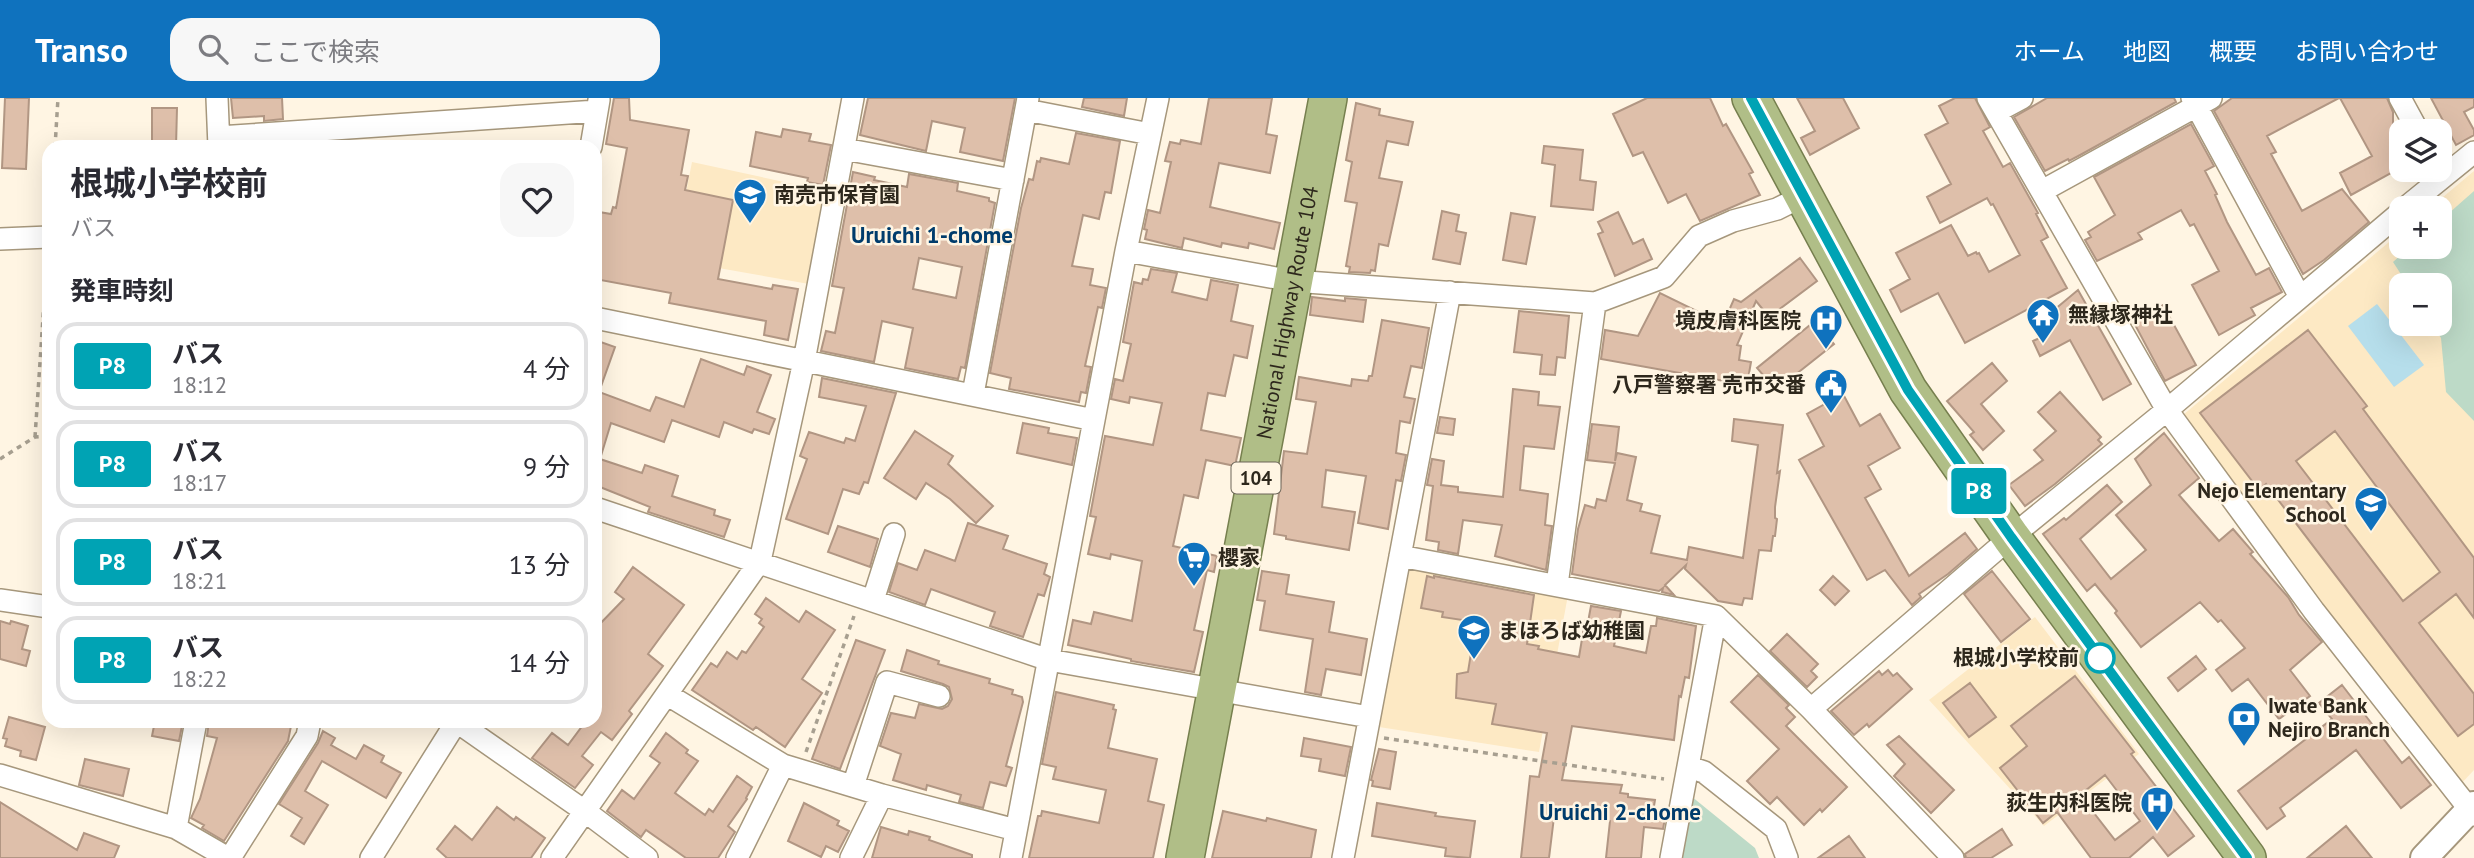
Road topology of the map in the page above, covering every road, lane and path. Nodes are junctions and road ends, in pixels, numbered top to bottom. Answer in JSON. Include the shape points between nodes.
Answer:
{"nodes":[{"id":1,"x":58,"y":98,"type":"edge"},
{"id":2,"x":217,"y":98,"type":"edge"},
{"id":3,"x":853,"y":98,"type":"edge"},
{"id":4,"x":1157,"y":98,"type":"edge"},
{"id":5,"x":1328,"y":98,"type":"edge"},
{"id":6,"x":1751,"y":98,"type":"edge"},
{"id":7,"x":2022,"y":98,"type":"edge"},
{"id":8,"x":2400,"y":98,"type":"edge"},
{"id":9,"x":2200,"y":101,"type":"edge"},
{"id":10,"x":1027,"y":104,"type":"edge"},
{"id":11,"x":598,"y":105,"type":"edge"},
{"id":12,"x":1992,"y":105,"type":"edge"},
{"id":13,"x":2411,"y":119,"type":"edge"},
{"id":14,"x":1150,"y":134,"type":"junction"},
{"id":15,"x":55,"y":140,"type":"edge"},
{"id":16,"x":219,"y":140,"type":"edge"},
{"id":17,"x":239,"y":140,"type":"edge"},
{"id":18,"x":592,"y":140,"type":"edge"},
{"id":19,"x":844,"y":149,"type":"junction"},
{"id":20,"x":2474,"y":152,"type":"edge"},
{"id":21,"x":2452,"y":166,"type":"edge"},
{"id":22,"x":1013,"y":180,"type":"junction"},
{"id":23,"x":2432,"y":182,"type":"edge"},
{"id":24,"x":2042,"y":191,"type":"junction"},
{"id":25,"x":1803,"y":196,"type":"junction"},
{"id":26,"x":2417,"y":196,"type":"edge"},
{"id":27,"x":2389,"y":222,"type":"edge"},
{"id":28,"x":42,"y":237,"type":"edge"},
{"id":29,"x":0,"y":239,"type":"edge"},
{"id":30,"x":1126,"y":251,"type":"junction"},
{"id":31,"x":1293,"y":281,"type":"junction"},
{"id":32,"x":1450,"y":292,"type":"junction"},
{"id":33,"x":2300,"y":297,"type":"junction"},
{"id":34,"x":1595,"y":303,"type":"junction"},
{"id":35,"x":602,"y":319,"type":"edge"},
{"id":36,"x":42,"y":338,"type":"edge"},
{"id":37,"x":804,"y":361,"type":"junction"},
{"id":38,"x":973,"y":394,"type":"junction"},
{"id":39,"x":2167,"y":410,"type":"junction"},
{"id":40,"x":1094,"y":419,"type":"junction"},
{"id":41,"x":42,"y":437,"type":"edge"},
{"id":42,"x":35,"y":438,"type":"junction"},
{"id":43,"x":0,"y":459,"type":"edge"},
{"id":44,"x":602,"y":510,"type":"edge"},
{"id":45,"x":894,"y":534,"type":"dead end"},
{"id":46,"x":2011,"y":537,"type":"junction"},
{"id":47,"x":1400,"y":556,"type":"junction"},
{"id":48,"x":760,"y":561,"type":"junction"},
{"id":49,"x":1557,"y":585,"type":"junction"},
{"id":50,"x":0,"y":600,"type":"edge"},
{"id":51,"x":873,"y":600,"type":"junction"},
{"id":52,"x":42,"y":606,"type":"edge"},
{"id":53,"x":854,"y":616,"type":"dead end"},
{"id":54,"x":1716,"y":616,"type":"junction"},
{"id":55,"x":1049,"y":660,"type":"junction"},
{"id":56,"x":1217,"y":690,"type":"junction"},
{"id":57,"x":668,"y":695,"type":"junction"},
{"id":58,"x":939,"y":696,"type":"dead end"},
{"id":59,"x":1811,"y":709,"type":"junction"},
{"id":60,"x":1368,"y":726,"type":"junction"},
{"id":61,"x":195,"y":728,"type":"edge"},
{"id":62,"x":309,"y":728,"type":"edge"},
{"id":63,"x":453,"y":728,"type":"edge"},
{"id":64,"x":466,"y":728,"type":"edge"},
{"id":65,"x":791,"y":767,"type":"junction"},
{"id":66,"x":1688,"y":774,"type":"junction"},
{"id":67,"x":0,"y":775,"type":"edge"},
{"id":68,"x":853,"y":786,"type":"junction"},
{"id":69,"x":882,"y":795,"type":"junction"},
{"id":70,"x":2472,"y":810,"type":"edge"},
{"id":71,"x":586,"y":812,"type":"junction"},
{"id":72,"x":176,"y":828,"type":"junction"},
{"id":73,"x":1016,"y":830,"type":"junction"},
{"id":74,"x":229,"y":858,"type":"edge"},
{"id":75,"x":371,"y":858,"type":"edge"},
{"id":76,"x":552,"y":858,"type":"edge"},
{"id":77,"x":647,"y":858,"type":"edge"},
{"id":78,"x":737,"y":858,"type":"edge"},
{"id":79,"x":851,"y":858,"type":"edge"},
{"id":80,"x":1011,"y":858,"type":"edge"},
{"id":81,"x":1185,"y":858,"type":"edge"},
{"id":82,"x":1343,"y":858,"type":"edge"},
{"id":83,"x":1671,"y":858,"type":"edge"},
{"id":84,"x":1787,"y":858,"type":"edge"},
{"id":85,"x":1953,"y":858,"type":"edge"},
{"id":86,"x":2247,"y":858,"type":"edge"},
{"id":87,"x":2424,"y":858,"type":"edge"}],
"edges":[{"from":1,"to":15,"type":"path"},
{"from":2,"to":16,"type":"street"},
{"from":3,"to":19,"type":"street"},
{"from":4,"to":14,"type":"street"},
{"from":5,"to":31,"type":"highway","name":"National Highway Route 104","number":"104"},
{"from":6,"to":25,"type":"highway"},
{"from":7,"to":12,"type":"street"},
{"from":8,"to":13,"type":"street"},
{"from":9,"to":24,"type":"street"},
{"from":9,"to":33,"type":"street"},
{"from":10,"to":14,"type":"street"},
{"from":10,"to":22,"type":"street"},
{"from":11,"to":17,"type":"street"},
{"from":11,"to":18,"type":"street"},
{"from":12,"to":24,"type":"street"},
{"from":14,"to":30,"type":"street"},
{"from":19,"to":22,"type":"street"},
{"from":19,"to":37,"type":"street"},
{"from":20,"to":21,"type":"street"},
{"from":22,"to":38,"type":"street"},
{"from":23,"to":26,"type":"street"},
{"from":24,"to":39,"type":"street"},
{"from":25,"to":34,"type":"street","via":[[1699,236],[1664,277]]},
{"from":25,"to":46,"type":"highway","via":[[1908,390]]},
{"from":27,"to":33,"type":"street"},
{"from":28,"to":29,"type":"street"},
{"from":30,"to":31,"type":"street"},
{"from":30,"to":40,"type":"street"},
{"from":31,"to":32,"type":"street"},
{"from":31,"to":56,"type":"highway","name":"National Highway Route 104","number":"104"},
{"from":32,"to":34,"type":"street"},
{"from":32,"to":47,"type":"street"},
{"from":33,"to":39,"type":"street"},
{"from":34,"to":49,"type":"street"},
{"from":35,"to":37,"type":"street"},
{"from":36,"to":42,"type":"path"},
{"from":37,"to":38,"type":"street"},
{"from":37,"to":48,"type":"street"},
{"from":38,"to":40,"type":"street"},
{"from":39,"to":46,"type":"street"},
{"from":39,"to":70,"type":"street","via":[[2314,611]]},
{"from":40,"to":55,"type":"street"},
{"from":41,"to":42,"type":"path"},
{"from":42,"to":43,"type":"path"},
{"from":44,"to":48,"type":"street"},
{"from":45,"to":51,"type":"street"},
{"from":46,"to":59,"type":"street"},
{"from":46,"to":86,"type":"highway"},
{"from":47,"to":49,"type":"street"},
{"from":47,"to":60,"type":"street"},
{"from":48,"to":51,"type":"street"},
{"from":48,"to":57,"type":"street"},
{"from":49,"to":54,"type":"street"},
{"from":50,"to":52,"type":"street"},
{"from":51,"to":55,"type":"street"},
{"from":53,"to":65,"type":"path"},
{"from":54,"to":59,"type":"street"},
{"from":54,"to":66,"type":"street"},
{"from":55,"to":56,"type":"street"},
{"from":55,"to":73,"type":"street"},
{"from":56,"to":60,"type":"street"},
{"from":56,"to":81,"type":"highway","name":"National Highway Route 104","number":"104"},
{"from":57,"to":65,"type":"street"},
{"from":57,"to":71,"type":"street"},
{"from":58,"to":68,"type":"street","via":[[887,682]]},
{"from":59,"to":85,"type":"street"},
{"from":60,"to":66,"type":"path"},
{"from":60,"to":82,"type":"street"},
{"from":61,"to":72,"type":"street"},
{"from":62,"to":74,"type":"street"},
{"from":63,"to":75,"type":"street"},
{"from":64,"to":71,"type":"street"},
{"from":65,"to":68,"type":"street"},
{"from":65,"to":78,"type":"street"},
{"from":66,"to":83,"type":"street"},
{"from":66,"to":84,"type":"street","via":[[1704,772],[1776,829]]},
{"from":67,"to":72,"type":"street"},
{"from":68,"to":69,"type":"street"},
{"from":69,"to":73,"type":"street"},
{"from":69,"to":79,"type":"street"},
{"from":70,"to":87,"type":"street"},
{"from":71,"to":76,"type":"street"},
{"from":71,"to":77,"type":"street"},
{"from":72,"to":74,"type":"street"},
{"from":73,"to":80,"type":"street"}]}
